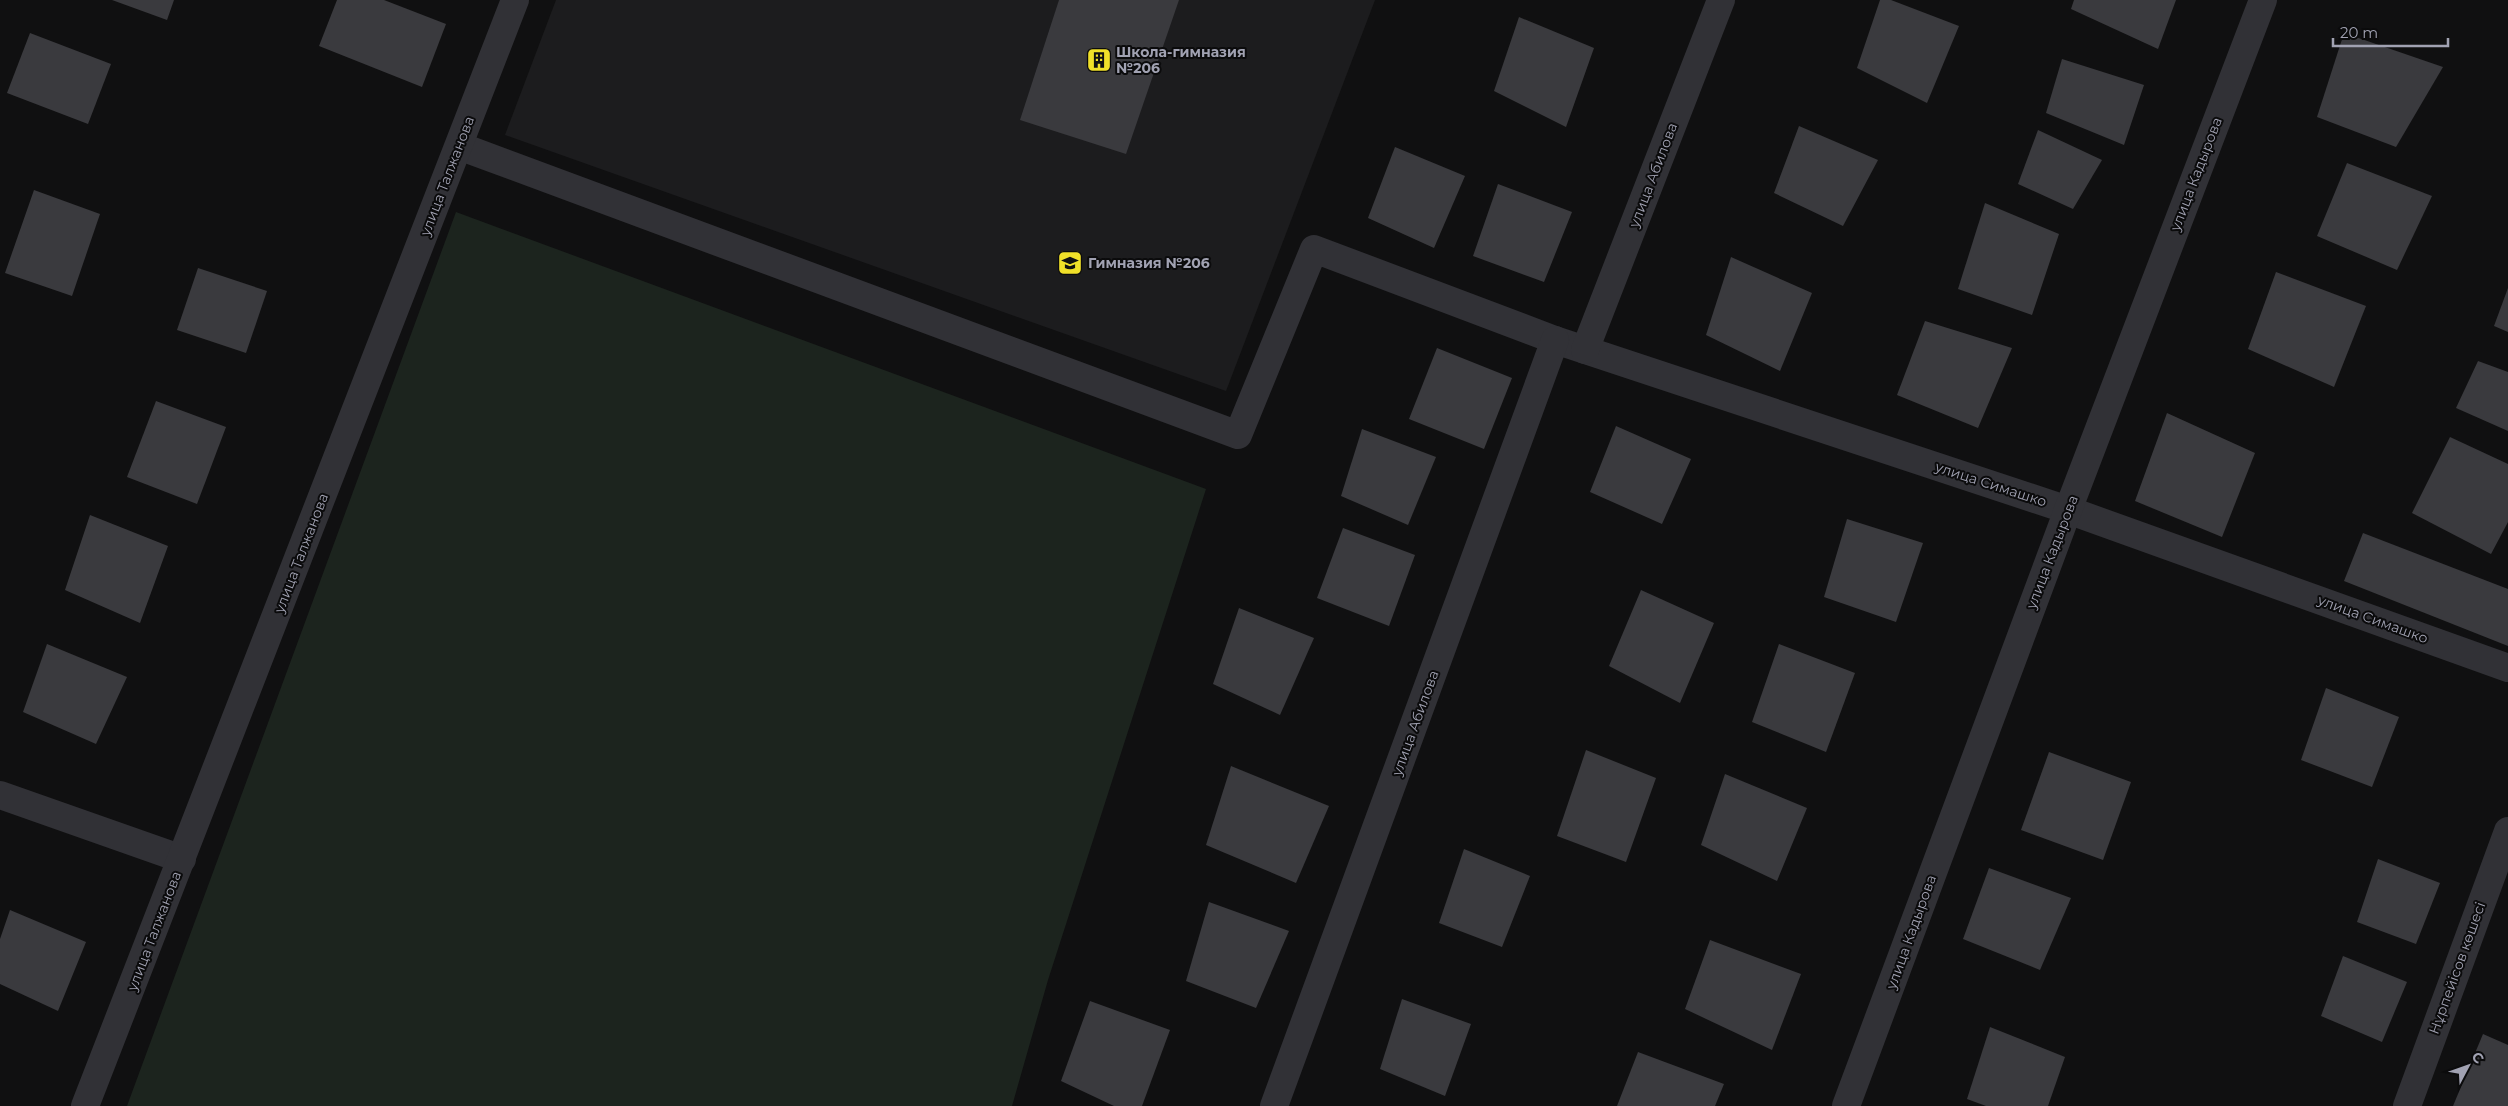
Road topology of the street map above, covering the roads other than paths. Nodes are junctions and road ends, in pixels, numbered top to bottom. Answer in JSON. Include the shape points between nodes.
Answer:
{"nodes":[{"id":1,"x":515,"y":0,"type":"edge"},
{"id":2,"x":1721,"y":0,"type":"edge"},
{"id":3,"x":2263,"y":0,"type":"edge"},
{"id":4,"x":459,"y":146,"type":"junction"},
{"id":5,"x":1555,"y":340,"type":"junction"},
{"id":6,"x":1585,"y":350,"type":"junction"},
{"id":7,"x":2068,"y":510,"type":"junction"},
{"id":8,"x":2508,"y":668,"type":"edge"},
{"id":9,"x":0,"y":795,"type":"edge"},
{"id":10,"x":2508,"y":831,"type":"edge"},
{"id":11,"x":182,"y":859,"type":"junction"},
{"id":12,"x":85,"y":1106,"type":"edge"},
{"id":13,"x":1274,"y":1106,"type":"edge"},
{"id":14,"x":1846,"y":1106,"type":"edge"},
{"id":15,"x":2407,"y":1106,"type":"edge"}],
"edges":[{"from":1,"to":4,"type":"street","name":"улица Талжанова"},
{"from":2,"to":6,"type":"street","name":"улица Абилова"},
{"from":3,"to":7,"type":"street","name":"улица Кадырова"},
{"from":4,"to":5,"type":"street","name":"улица Симашко","via":[[1238,435],[1314,249]]},
{"from":4,"to":11,"type":"street","name":"улица Талжанова"},
{"from":5,"to":6,"type":"street","name":"улица Симашко"},
{"from":5,"to":13,"type":"street","name":"улица Абилова"},
{"from":6,"to":7,"type":"street","name":"улица Симашко"},
{"from":7,"to":8,"type":"street","name":"улица Симашко"},
{"from":7,"to":14,"type":"street","name":"улица Кадырова"},
{"from":9,"to":11,"type":"street"},
{"from":10,"to":15,"type":"street","name":"Нұрпейісов көшесі"},
{"from":11,"to":12,"type":"street","name":"улица Талжанова"}]}
